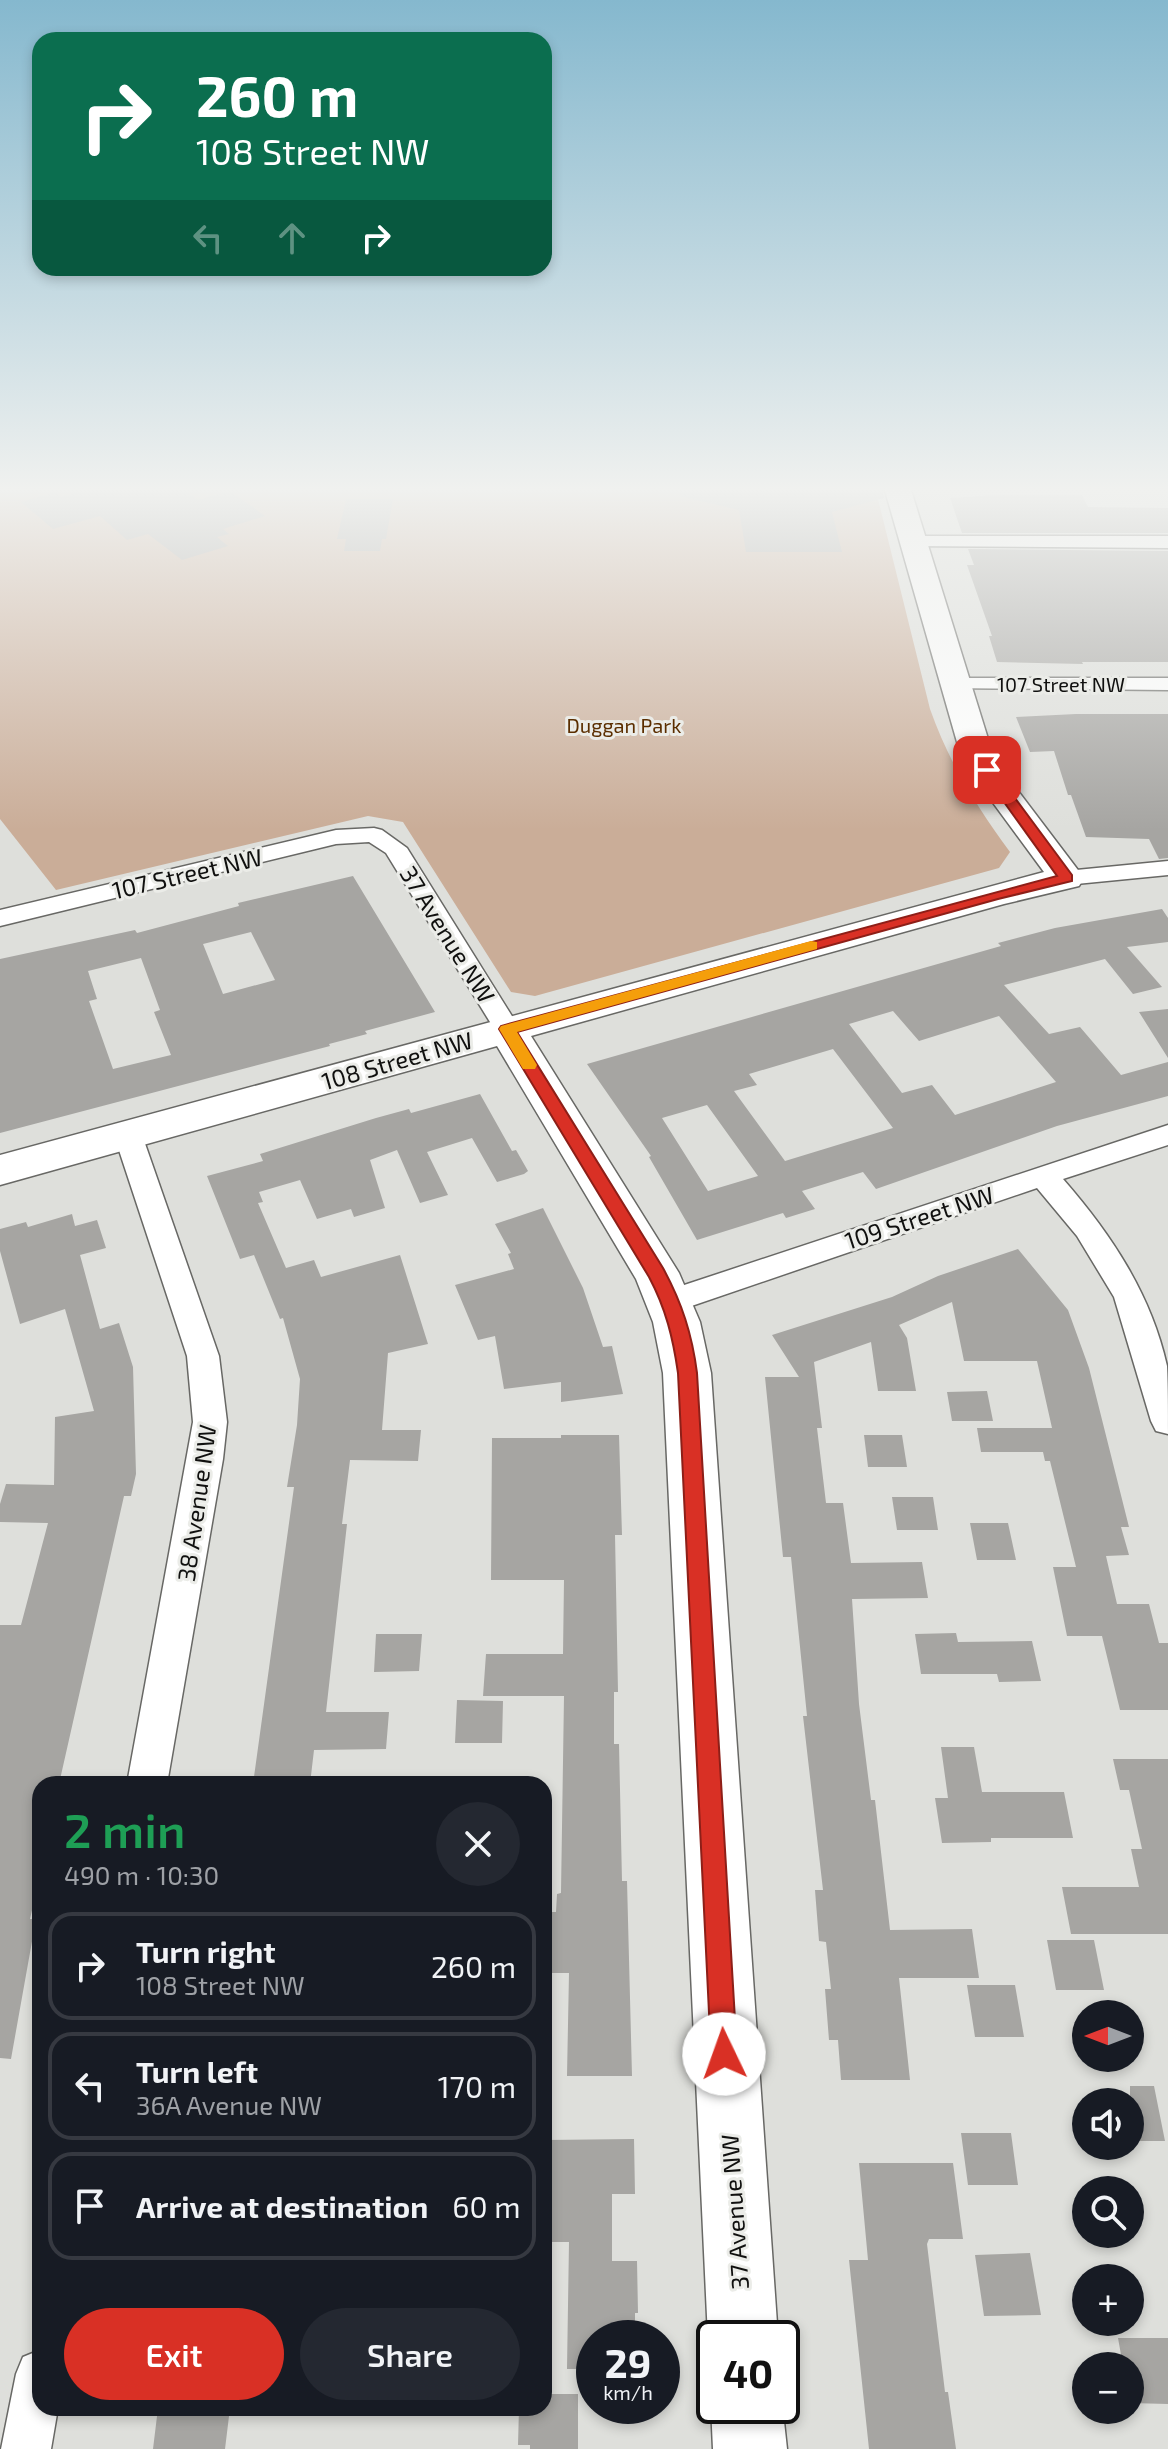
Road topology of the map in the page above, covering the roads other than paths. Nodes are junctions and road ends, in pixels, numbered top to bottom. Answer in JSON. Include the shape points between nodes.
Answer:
{"nodes":[{"id":1,"x":930,"y":601,"type":"edge"},
{"id":2,"x":954,"y":684,"type":"junction"},
{"id":3,"x":1168,"y":684,"type":"edge"},
{"id":4,"x":374,"y":835,"type":"joint"},
{"id":5,"x":1168,"y":868,"type":"edge"},
{"id":6,"x":1066,"y":878,"type":"junction"},
{"id":7,"x":0,"y":918,"type":"edge"},
{"id":8,"x":507,"y":1029,"type":"junction"},
{"id":9,"x":128,"y":1135,"type":"junction"},
{"id":10,"x":1168,"y":1135,"type":"edge"},
{"id":11,"x":0,"y":1170,"type":"edge"},
{"id":12,"x":1044,"y":1176,"type":"junction"},
{"id":13,"x":671,"y":1301,"type":"junction"},
{"id":14,"x":1168,"y":1421,"type":"edge"},
{"id":15,"x":148,"y":1776,"type":"edge"},
{"id":16,"x":742,"y":2320,"type":"edge"},
{"id":17,"x":32,"y":2416,"type":"edge"},
{"id":18,"x":748,"y":2424,"type":"edge"},
{"id":19,"x":26,"y":2449,"type":"edge"},
{"id":20,"x":750,"y":2449,"type":"edge"}],
"edges":[{"from":1,"to":2,"type":"street"},
{"from":2,"to":3,"type":"street","name":"107 Street NW"},
{"from":2,"to":6,"type":"street","via":[[987,770]]},
{"from":4,"to":7,"type":"street","name":"107 Street NW","via":[[336,837]]},
{"from":4,"to":8,"type":"street","name":"37 Avenue NW","via":[[395,848]]},
{"from":5,"to":6,"type":"street","name":"108 Street NW"},
{"from":6,"to":8,"type":"street","name":"108 Street NW"},
{"from":8,"to":9,"type":"street","name":"108 Street NW"},
{"from":8,"to":13,"type":"street","name":"37 Avenue NW"},
{"from":9,"to":11,"type":"street","name":"108 Street NW"},
{"from":9,"to":15,"type":"street","name":"38 Avenue NW","via":[[203,1356],[210,1422]]},
{"from":10,"to":12,"type":"street","name":"109 Street NW"},
{"from":12,"to":13,"type":"street","name":"109 Street NW"},
{"from":12,"to":14,"type":"street","via":[[1088,1228],[1129,1295]]},
{"from":13,"to":16,"type":"street","name":"37 Avenue NW","via":[[687,1373]]},
{"from":17,"to":19,"type":"street"},
{"from":18,"to":20,"type":"street"}]}
